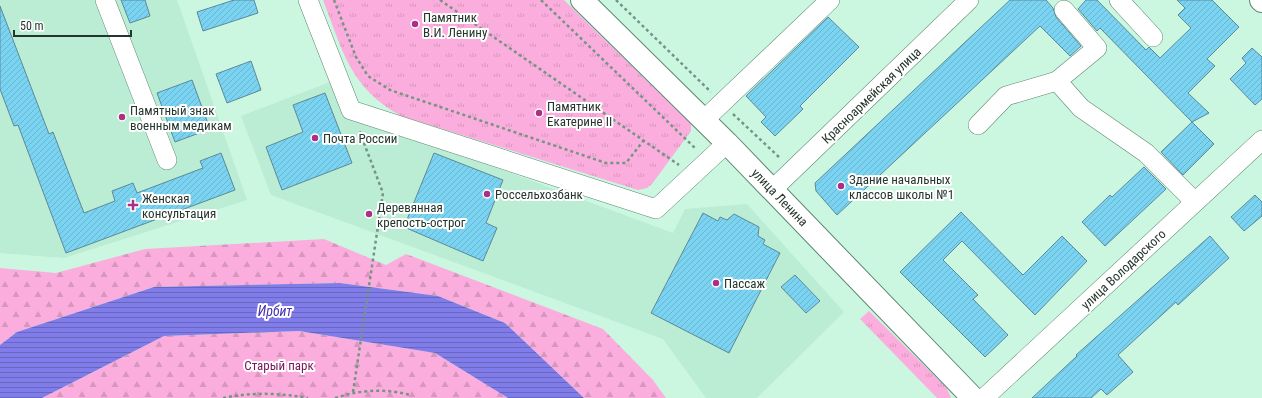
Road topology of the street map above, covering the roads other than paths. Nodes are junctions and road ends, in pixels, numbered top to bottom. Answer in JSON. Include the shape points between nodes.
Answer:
{"nodes":[{"id":1,"x":105,"y":0,"type":"edge"},
{"id":2,"x":308,"y":0,"type":"edge"},
{"id":3,"x":582,"y":0,"type":"edge"},
{"id":4,"x":830,"y":0,"type":"edge"},
{"id":5,"x":969,"y":0,"type":"edge"},
{"id":6,"x":1119,"y":0,"type":"edge"},
{"id":7,"x":1064,"y":10,"type":"dead end"},
{"id":8,"x":1153,"y":37,"type":"dead end"},
{"id":9,"x":1057,"y":81,"type":"junction"},
{"id":10,"x":704,"y":120,"type":"junction"},
{"id":11,"x":978,"y":125,"type":"dead end"},
{"id":12,"x":1262,"y":140,"type":"edge"},
{"id":13,"x":727,"y":143,"type":"junction"},
{"id":14,"x":167,"y":160,"type":"dead end"},
{"id":15,"x":773,"y":189,"type":"junction"},
{"id":16,"x":1195,"y":202,"type":"junction"},
{"id":17,"x":973,"y":398,"type":"edge"},
{"id":18,"x":984,"y":398,"type":"edge"}],
"edges":[{"from":1,"to":14,"type":"street"},
{"from":2,"to":13,"type":"street","via":[[351,110],[656,209]]},
{"from":3,"to":10,"type":"main road","name":"улица Ленина"},
{"from":4,"to":10,"type":"street"},
{"from":5,"to":15,"type":"street","name":"Красноармейская улица"},
{"from":6,"to":8,"type":"street"},
{"from":7,"to":9,"type":"street","via":[[1097,48]]},
{"from":9,"to":11,"type":"street","via":[[1006,96]]},
{"from":9,"to":16,"type":"street","via":[[1081,108],[1146,153]]},
{"from":10,"to":13,"type":"main road","name":"улица Ленина"},
{"from":12,"to":16,"type":"street","name":"улица Володарского"},
{"from":13,"to":15,"type":"main road","name":"улица Ленина"},
{"from":15,"to":17,"type":"main road","name":"улица Ленина"},
{"from":16,"to":18,"type":"street","name":"улица Володарского"}]}
